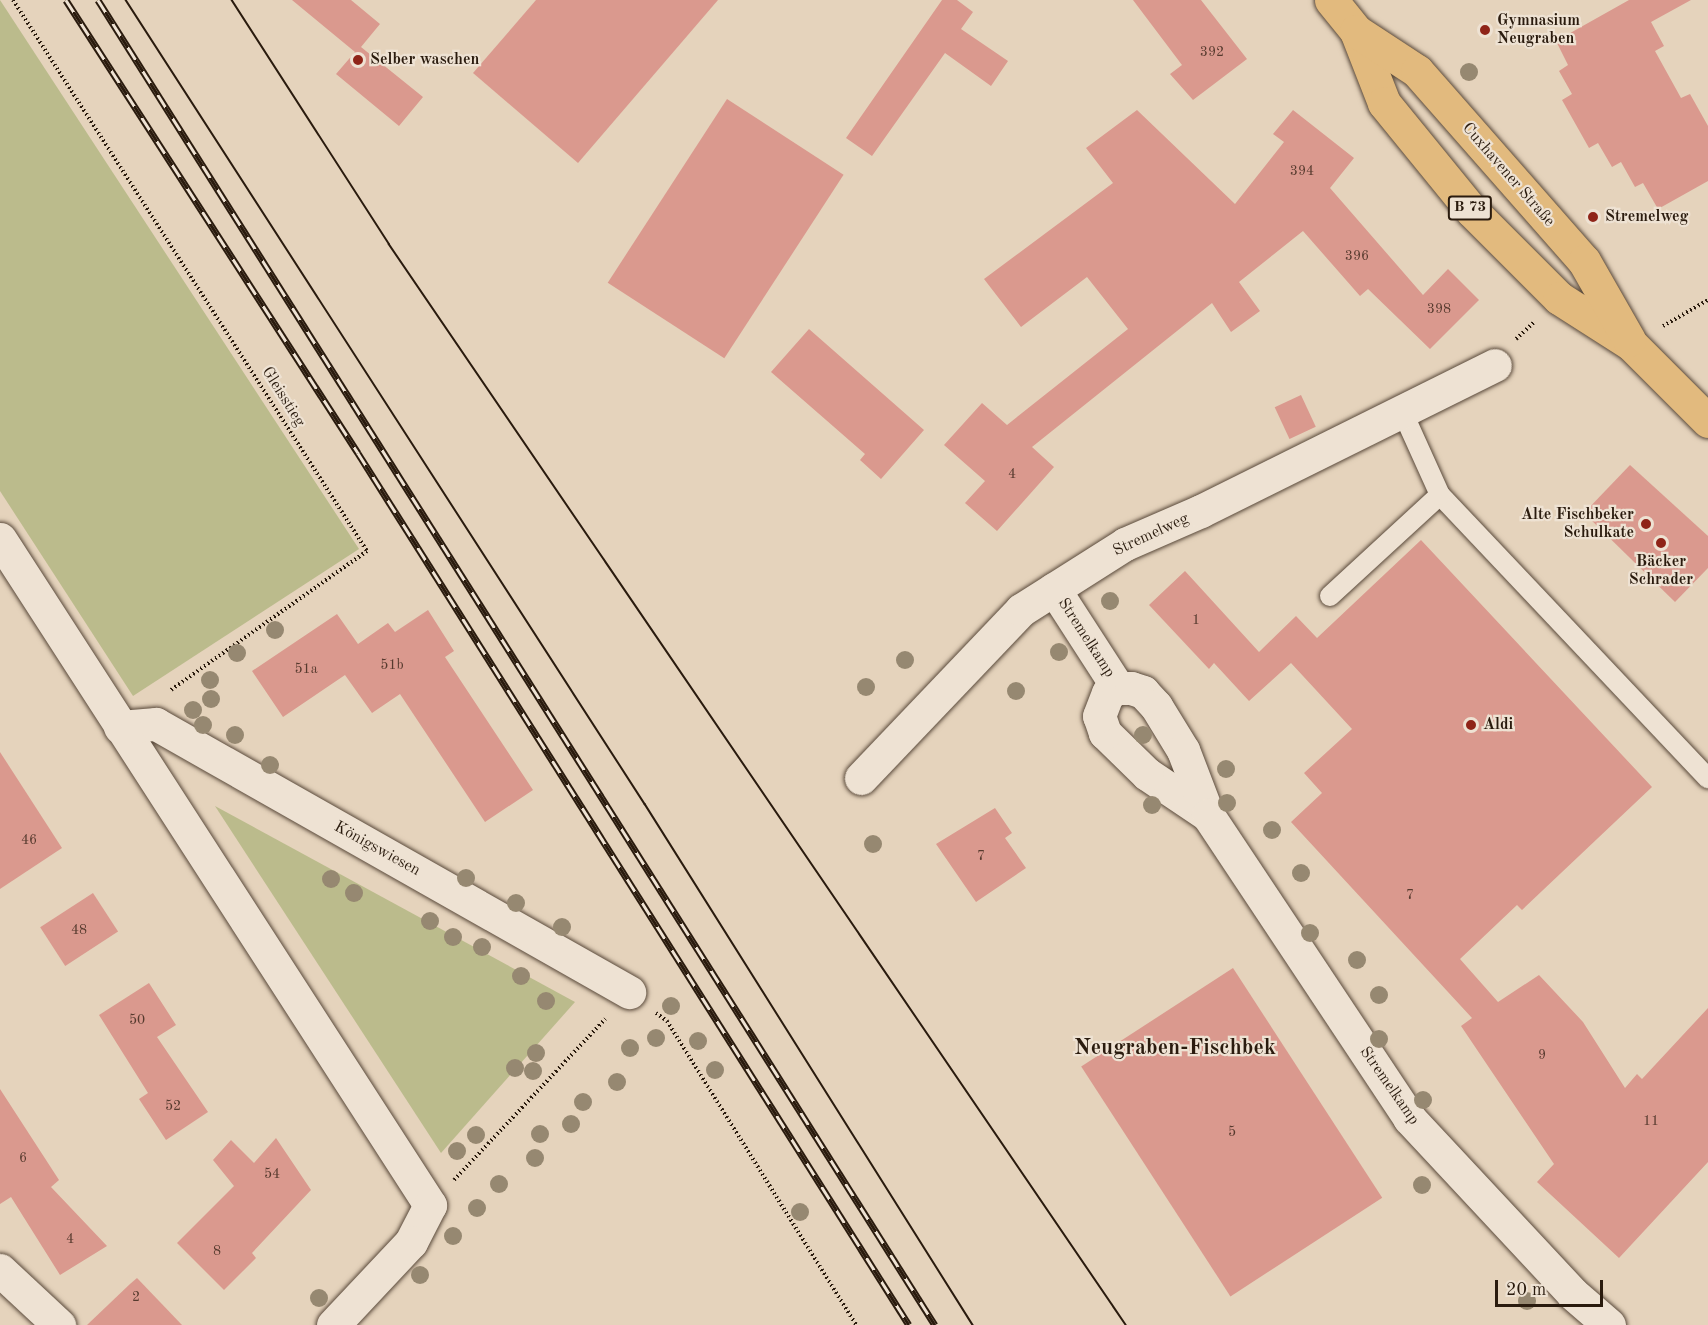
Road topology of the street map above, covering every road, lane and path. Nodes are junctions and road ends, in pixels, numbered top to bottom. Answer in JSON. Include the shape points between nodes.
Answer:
{"nodes":[{"id":1,"x":13,"y":0,"type":"edge"},
{"id":2,"x":1331,"y":0,"type":"edge"},
{"id":3,"x":1356,"y":31,"type":"junction"},
{"id":4,"x":1559,"y":298,"type":"junction"},
{"id":5,"x":1708,"y":300,"type":"edge"},
{"id":6,"x":1631,"y":344,"type":"junction"},
{"id":7,"x":1495,"y":365,"type":"joint"},
{"id":8,"x":1402,"y":411,"type":"junction"},
{"id":9,"x":1708,"y":421,"type":"edge"},
{"id":10,"x":1440,"y":495,"type":"junction"},
{"id":11,"x":0,"y":539,"type":"edge"},
{"id":12,"x":1054,"y":589,"type":"junction"},
{"id":13,"x":1330,"y":596,"type":"dead end"},
{"id":14,"x":1118,"y":688,"type":"junction"},
{"id":15,"x":167,"y":692,"type":"dead end"},
{"id":16,"x":120,"y":727,"type":"junction"},
{"id":17,"x":861,"y":778,"type":"dead end"},
{"id":18,"x":1708,"y":778,"type":"edge"},
{"id":19,"x":1208,"y":815,"type":"junction"},
{"id":20,"x":630,"y":992,"type":"junction"},
{"id":21,"x":430,"y":1205,"type":"junction"},
{"id":22,"x":0,"y":1270,"type":"edge"},
{"id":23,"x":58,"y":1325,"type":"edge"},
{"id":24,"x":333,"y":1325,"type":"edge"},
{"id":25,"x":856,"y":1325,"type":"edge"},
{"id":26,"x":1609,"y":1325,"type":"edge"}],
"edges":[{"from":1,"to":15,"type":"path","name":"Gleisstieg","via":[[368,551]]},
{"from":2,"to":3,"type":"main road","name":"Cuxhavener Straße","number":"B 73"},
{"from":3,"to":4,"type":"main road","name":"Cuxhavener Straße","number":"B 73","via":[[1384,103],[1472,211]]},
{"from":3,"to":6,"type":"main road","name":"Cuxhavener Straße","number":"B 73","via":[[1417,71],[1584,261]]},
{"from":4,"to":6,"type":"main road","name":"Cuxhavener Straße","number":"B 73"},
{"from":4,"to":7,"type":"path","via":[[1509,345]]},
{"from":5,"to":6,"type":"path"},
{"from":6,"to":9,"type":"main road","name":"Cuxhavener Straße","number":"B 73"},
{"from":7,"to":8,"type":"street","name":"Stremelweg"},
{"from":8,"to":10,"type":"lane"},
{"from":8,"to":12,"type":"street","name":"Stremelweg","via":[[1201,511],[1125,544]]},
{"from":10,"to":13,"type":"lane"},
{"from":10,"to":18,"type":"lane"},
{"from":11,"to":16,"type":"street"},
{"from":12,"to":14,"type":"street","name":"Stremelkamp"},
{"from":12,"to":17,"type":"street","name":"Stremelweg","via":[[1021,610]]},
{"from":14,"to":19,"type":"street","name":"Stremelkamp","via":[[1143,692],[1171,727]]},
{"from":14,"to":19,"type":"street","name":"Stremelkamp","via":[[1108,693],[1101,705],[1099,716],[1105,733],[1147,774]]},
{"from":16,"to":20,"type":"street","name":"Königswiesen","via":[[156,724]]},
{"from":16,"to":21,"type":"street"},
{"from":19,"to":26,"type":"street","name":"Stremelkamp","via":[[1409,1118],[1572,1293]]},
{"from":20,"to":21,"type":"path"},
{"from":20,"to":25,"type":"path","via":[[667,1021]]},
{"from":21,"to":24,"type":"street","via":[[411,1242]]},
{"from":22,"to":23,"type":"street"}]}
